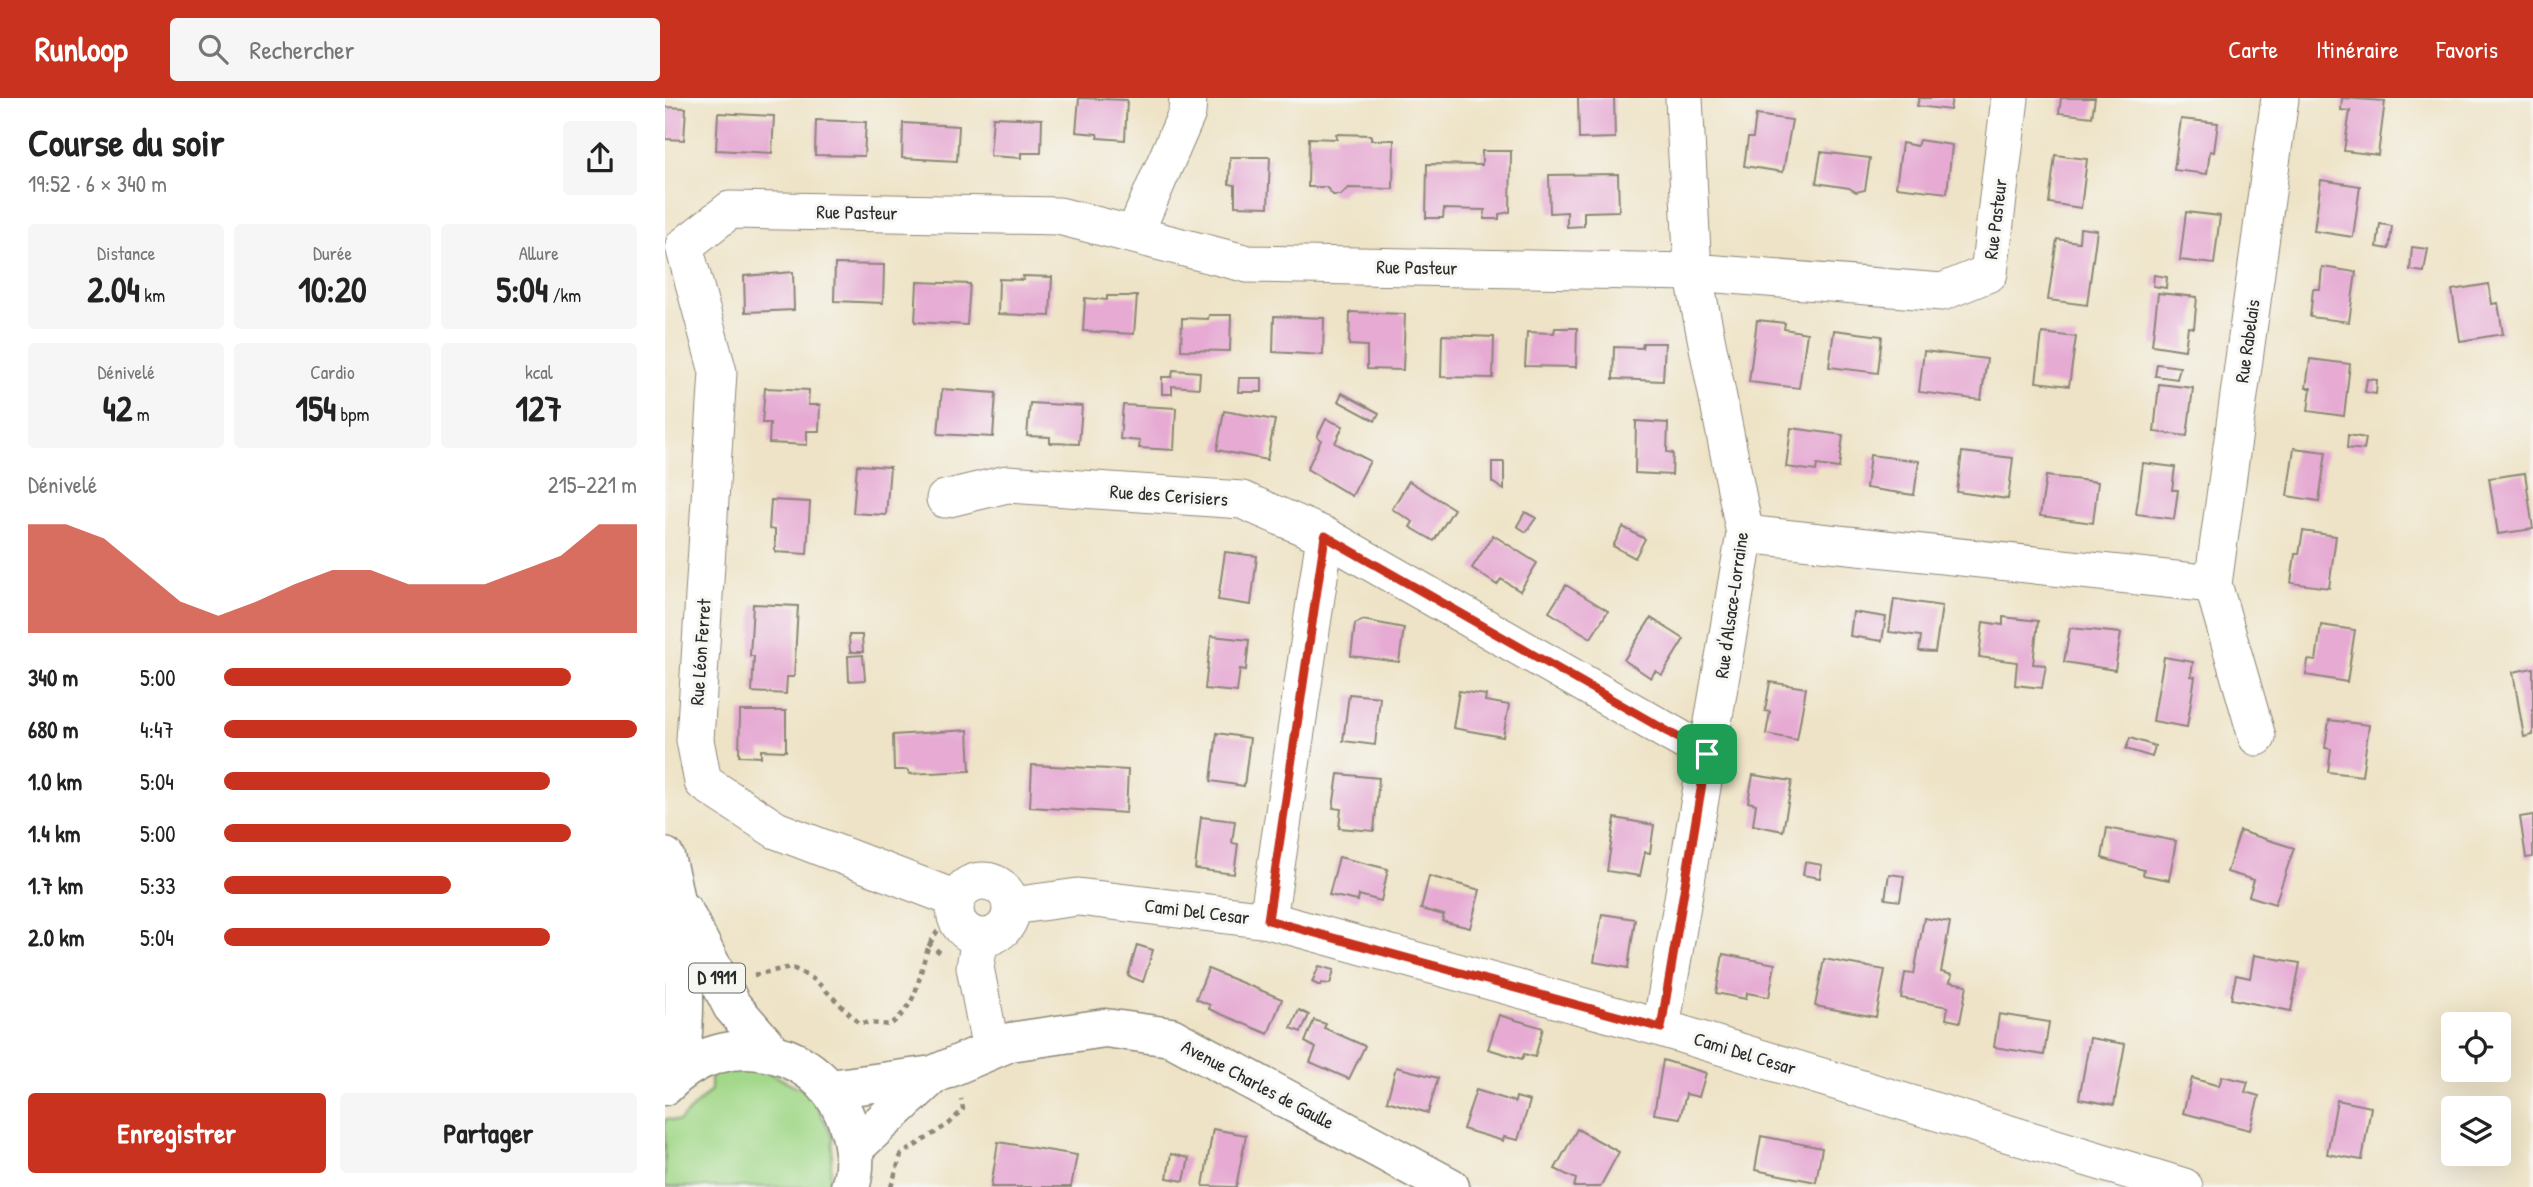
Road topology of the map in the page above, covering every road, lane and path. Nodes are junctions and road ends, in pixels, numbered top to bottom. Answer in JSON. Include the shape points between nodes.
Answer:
{"nodes":[{"id":1,"x":1188,"y":98,"type":"edge"},
{"id":2,"x":1684,"y":98,"type":"edge"},
{"id":3,"x":2010,"y":98,"type":"edge"},
{"id":4,"x":2280,"y":98,"type":"edge"},
{"id":5,"x":1134,"y":235,"type":"junction"},
{"id":6,"x":674,"y":238,"type":"edge"},
{"id":7,"x":1693,"y":272,"type":"junction"},
{"id":8,"x":946,"y":499,"type":"dead end"},
{"id":9,"x":1745,"y":534,"type":"junction"},
{"id":10,"x":1325,"y":536,"type":"junction"},
{"id":11,"x":2213,"y":584,"type":"junction"},
{"id":12,"x":2257,"y":737,"type":"dead end"},
{"id":13,"x":1707,"y":754,"type":"junction"},
{"id":14,"x":665,"y":857,"type":"edge"},
{"id":15,"x":675,"y":895,"type":"junction"},
{"id":16,"x":1012,"y":906,"type":"junction"},
{"id":17,"x":964,"y":919,"type":"junction"},
{"id":18,"x":1268,"y":920,"type":"junction"},
{"id":19,"x":743,"y":978,"type":"dead end"},
{"id":20,"x":1661,"y":1028,"type":"junction"},
{"id":21,"x":991,"y":1050,"type":"junction"},
{"id":22,"x":772,"y":1052,"type":"junction"},
{"id":23,"x":933,"y":1075,"type":"junction"},
{"id":24,"x":672,"y":1079,"type":"edge"},
{"id":25,"x":830,"y":1089,"type":"junction"},
{"id":26,"x":854,"y":1149,"type":"junction"},
{"id":27,"x":850,"y":1187,"type":"edge"},
{"id":28,"x":1450,"y":1187,"type":"edge"},
{"id":29,"x":2184,"y":1187,"type":"edge"}],
"edges":[{"from":1,"to":5,"type":"street","via":[[1187,113]]},
{"from":2,"to":7,"type":"street","name":"Rue d'Alsace-Lorraine"},
{"from":3,"to":7,"type":"street","name":"Rue Pasteur","via":[[1989,273],[1942,292]]},
{"from":4,"to":11,"type":"street","name":"Rue Rabelais"},
{"from":5,"to":6,"type":"street","name":"Rue Pasteur","via":[[1059,216],[730,210]]},
{"from":5,"to":7,"type":"street","name":"Rue Pasteur","via":[[1248,264]]},
{"from":6,"to":17,"type":"street","name":"Rue Léon Ferret","via":[[718,372],[695,740],[703,782],[776,830]]},
{"from":7,"to":9,"type":"street","name":"Rue d'Alsace-Lorraine"},
{"from":8,"to":10,"type":"street","name":"Rue des Cerisiers","via":[[1007,484],[1242,500]]},
{"from":9,"to":11,"type":"street"},
{"from":9,"to":13,"type":"street","name":"Rue d'Alsace-Lorraine"},
{"from":10,"to":13,"type":"street","name":"Rue des Cerisiers"},
{"from":10,"to":18,"type":"street"},
{"from":11,"to":12,"type":"street","name":"Rue Rabelais"},
{"from":13,"to":20,"type":"street","name":"Rue d'Alsace-Lorraine"},
{"from":14,"to":15,"type":"main road","number":"D 1911"},
{"from":15,"to":22,"type":"main road","number":"D 1911","via":[[732,1006]]},
{"from":15,"to":24,"type":"main road","number":"D 1911","via":[[686,1022]]},
{"from":16,"to":17,"type":"street","via":[[1007,926],[999,933]]},
{"from":16,"to":17,"type":"street","via":[[998,885],[974,882],[963,888]]},
{"from":16,"to":18,"type":"street","name":"Cami Del Cesar","via":[[1078,897]]},
{"from":17,"to":19,"type":"path","via":[[942,926],[928,943],[920,983],[907,1013],[890,1025],[859,1023],[815,980],[791,967]]},
{"from":17,"to":21,"type":"street"},
{"from":18,"to":20,"type":"street","name":"Cami Del Cesar"},
{"from":20,"to":29,"type":"street","name":"Cami Del Cesar"},
{"from":21,"to":23,"type":"main road","name":"Avenue Charles de Gaulle"},
{"from":21,"to":28,"type":"main road","name":"Avenue Charles de Gaulle","via":[[1010,1042],[1105,1028],[1171,1037]]},
{"from":22,"to":24,"type":"main road","via":[[739,1049],[718,1054]]},
{"from":22,"to":25,"type":"main road","via":[[804,1066]]},
{"from":23,"to":25,"type":"main road","name":"Avenue Charles de Gaulle"},
{"from":23,"to":26,"type":"main road","name":"Avenue Charles de Gaulle"},
{"from":25,"to":26,"type":"main road","via":[[846,1117]]},
{"from":26,"to":27,"type":"main road"}]}
